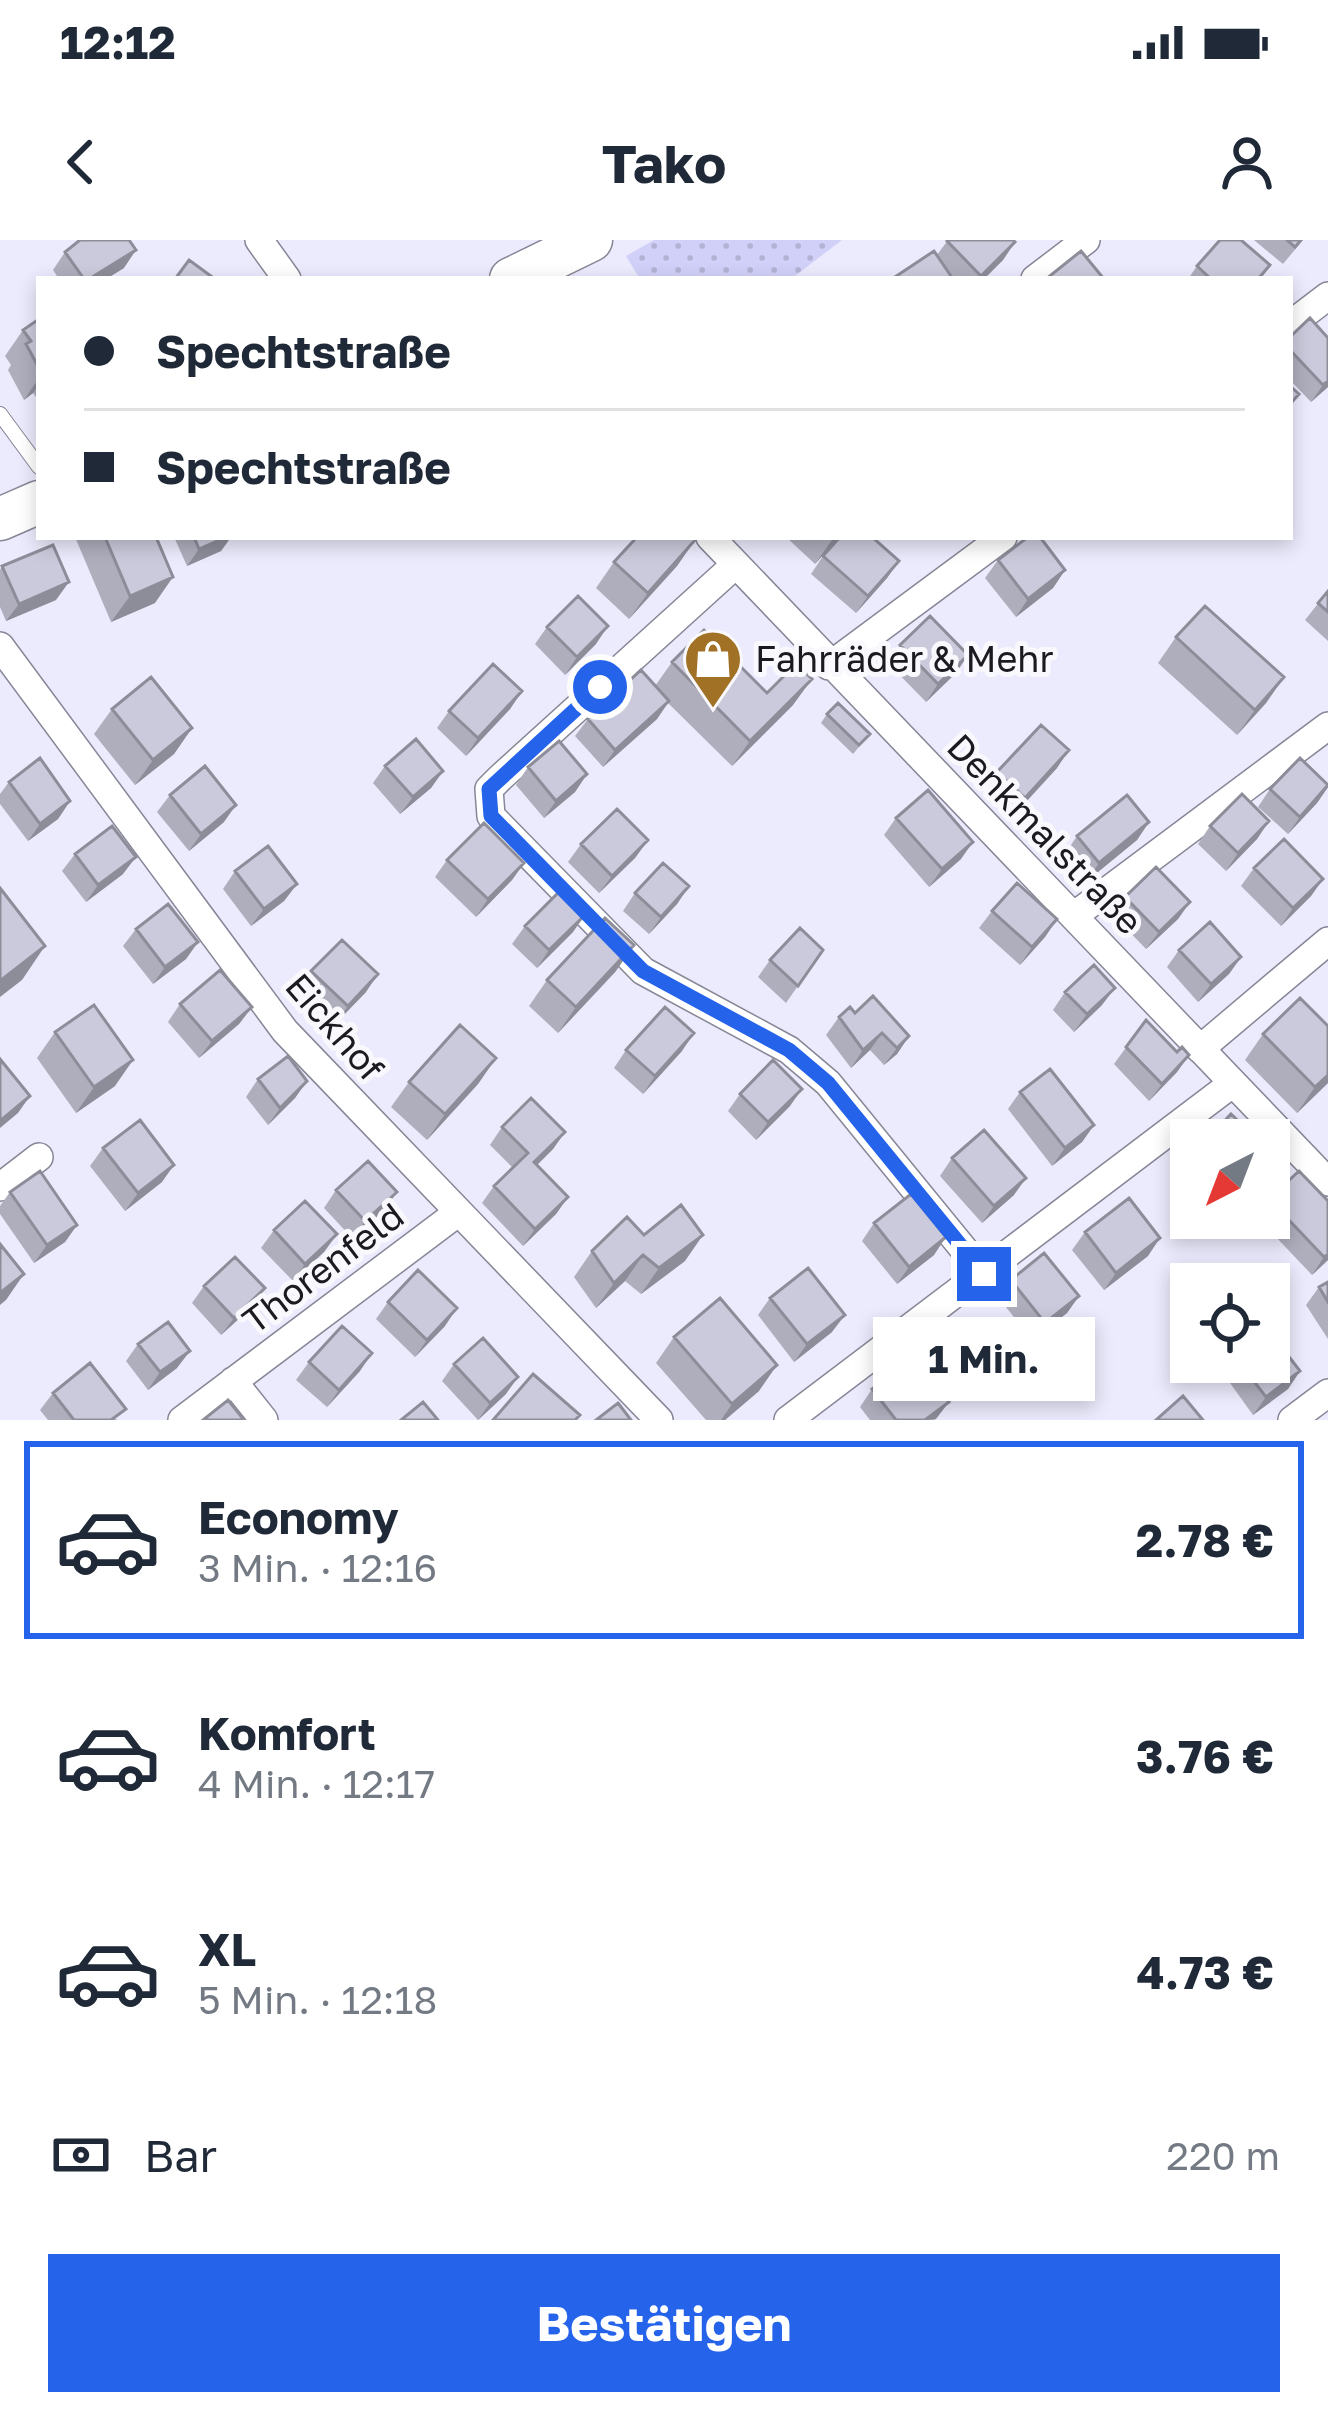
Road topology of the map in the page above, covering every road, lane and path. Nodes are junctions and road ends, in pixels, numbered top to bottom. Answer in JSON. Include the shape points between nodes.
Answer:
{"nodes":[{"id":1,"x":259,"y":240,"type":"edge"},
{"id":2,"x":1086,"y":240,"type":"edge"},
{"id":3,"x":571,"y":244,"type":"edge"},
{"id":4,"x":285,"y":276,"type":"edge"},
{"id":5,"x":518,"y":276,"type":"edge"},
{"id":6,"x":1039,"y":276,"type":"edge"},
{"id":7,"x":1328,"y":296,"type":"edge"},
{"id":8,"x":1293,"y":323,"type":"edge"},
{"id":9,"x":0,"y":414,"type":"edge"},
{"id":10,"x":36,"y":463,"type":"edge"},
{"id":11,"x":36,"y":503,"type":"edge"},
{"id":12,"x":0,"y":519,"type":"edge"},
{"id":13,"x":712,"y":540,"type":"edge"},
{"id":14,"x":999,"y":540,"type":"edge"},
{"id":15,"x":734,"y":566,"type":"junction"},
{"id":16,"x":0,"y":646,"type":"edge"},
{"id":17,"x":829,"y":666,"type":"junction"},
{"id":18,"x":1328,"y":726,"type":"edge"},
{"id":19,"x":1075,"y":915,"type":"junction"},
{"id":20,"x":1328,"y":941,"type":"edge"},
{"id":21,"x":1200,"y":1049,"type":"junction"},
{"id":22,"x":1233,"y":1083,"type":"junction"},
{"id":23,"x":39,"y":1157,"type":"dead end"},
{"id":24,"x":1328,"y":1183,"type":"edge"},
{"id":25,"x":0,"y":1187,"type":"edge"},
{"id":26,"x":456,"y":1214,"type":"junction"},
{"id":27,"x":984,"y":1274,"type":"junction"},
{"id":28,"x":232,"y":1381,"type":"junction"},
{"id":29,"x":1328,"y":1393,"type":"edge"},
{"id":30,"x":182,"y":1420,"type":"edge"},
{"id":31,"x":264,"y":1420,"type":"edge"},
{"id":32,"x":659,"y":1420,"type":"edge"},
{"id":33,"x":788,"y":1420,"type":"edge"},
{"id":34,"x":1292,"y":1420,"type":"edge"}],
"edges":[{"from":1,"to":4,"type":"street"},
{"from":2,"to":6,"type":"street"},
{"from":3,"to":5,"type":"main road"},
{"from":7,"to":8,"type":"street"},
{"from":9,"to":10,"type":"lane"},
{"from":11,"to":12,"type":"main road"},
{"from":13,"to":15,"type":"street","name":"Denkmalstraße"},
{"from":14,"to":17,"type":"street"},
{"from":15,"to":17,"type":"street","name":"Denkmalstraße"},
{"from":15,"to":27,"type":"street","via":[[489,789],[491,816],[643,971],[789,1050],[828,1083]]},
{"from":16,"to":26,"type":"street","name":"Eickhof","via":[[285,1031]]},
{"from":17,"to":19,"type":"street","name":"Denkmalstraße"},
{"from":18,"to":19,"type":"street"},
{"from":19,"to":21,"type":"street","name":"Denkmalstraße"},
{"from":20,"to":21,"type":"street"},
{"from":21,"to":22,"type":"street","name":"Denkmalstraße"},
{"from":22,"to":24,"type":"street","name":"Denkmalstraße"},
{"from":22,"to":27,"type":"street"},
{"from":23,"to":25,"type":"street"},
{"from":26,"to":28,"type":"street","name":"Thorenfeld"},
{"from":26,"to":32,"type":"street","name":"Eickhof"},
{"from":27,"to":33,"type":"street"},
{"from":28,"to":30,"type":"street","name":"Thorenfeld"},
{"from":28,"to":31,"type":"street","name":"Thorenfeld"},
{"from":29,"to":34,"type":"street"}]}
